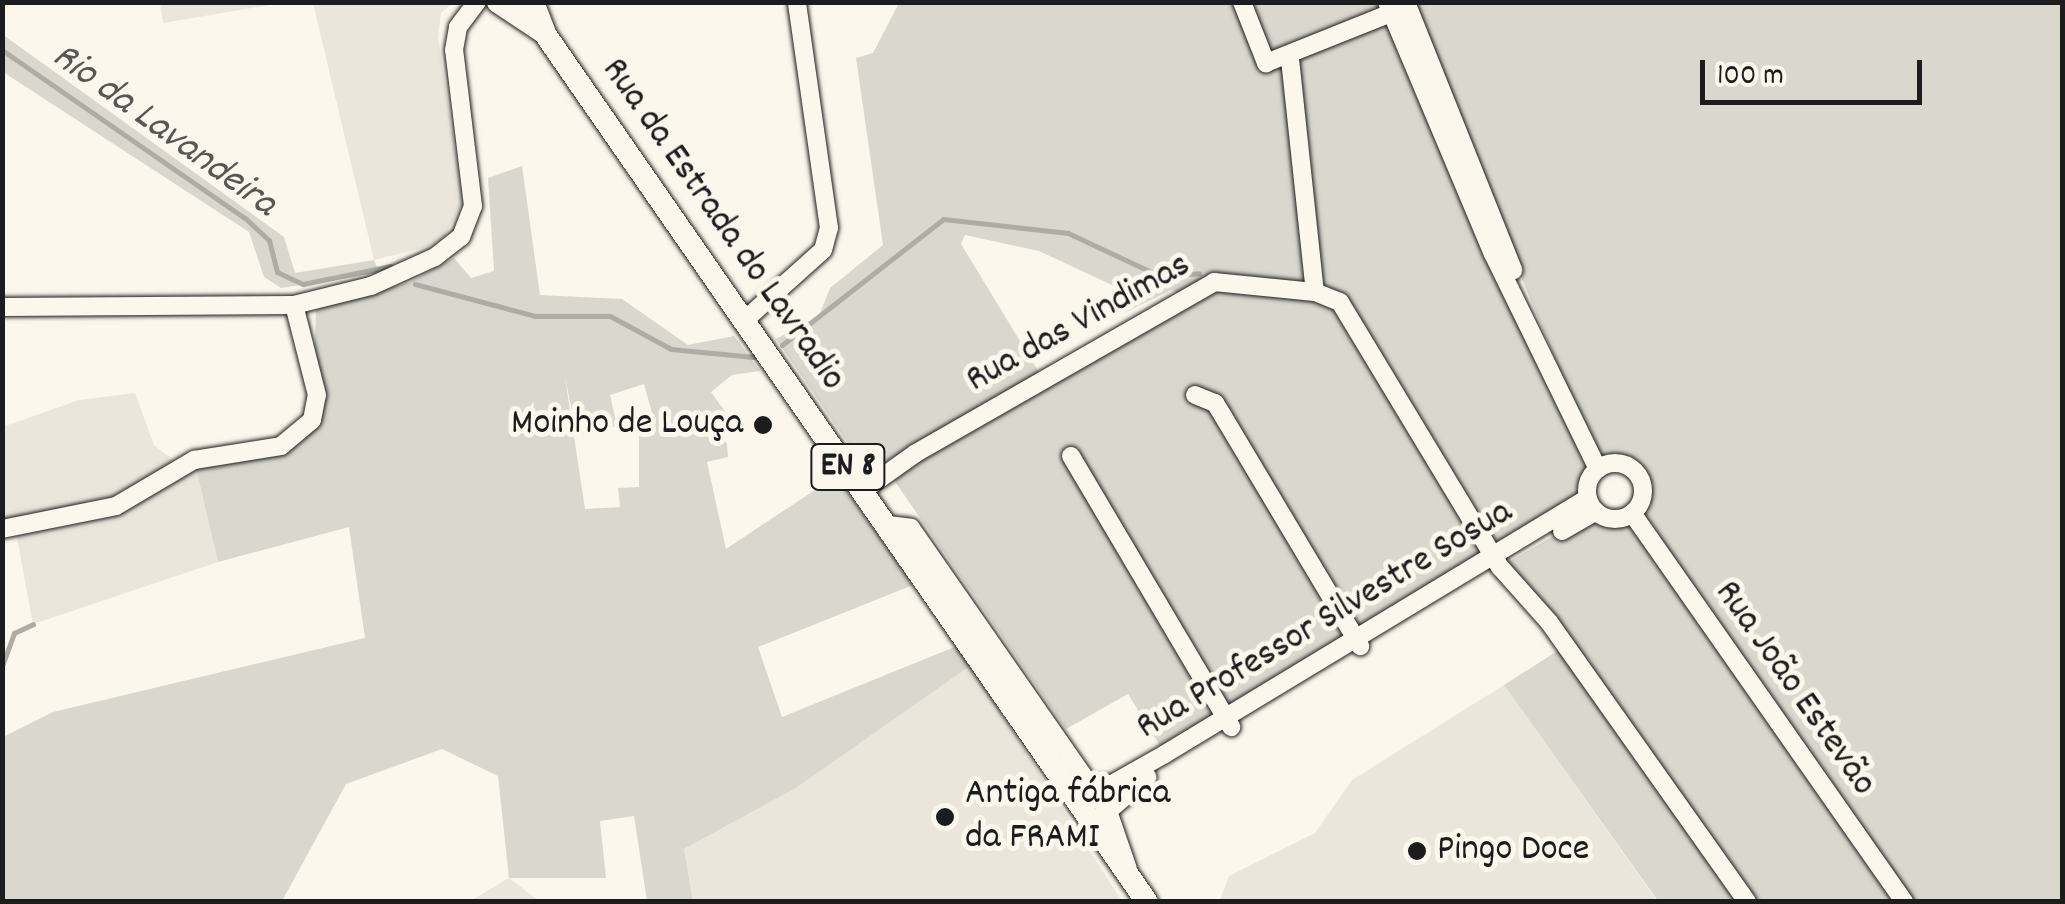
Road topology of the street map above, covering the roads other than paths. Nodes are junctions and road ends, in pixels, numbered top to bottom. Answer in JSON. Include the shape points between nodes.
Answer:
{"nodes":[{"id":1,"x":477,"y":2,"type":"edge"},
{"id":2,"x":533,"y":2,"type":"edge"},
{"id":3,"x":797,"y":2,"type":"edge"},
{"id":4,"x":1242,"y":2,"type":"edge"},
{"id":5,"x":506,"y":3,"type":"edge"},
{"id":6,"x":1395,"y":6,"type":"edge"},
{"id":7,"x":463,"y":18,"type":"junction"},
{"id":8,"x":546,"y":34,"type":"junction"},
{"id":9,"x":1290,"y":59,"type":"junction"},
{"id":10,"x":1315,"y":292,"type":"junction"},
{"id":11,"x":294,"y":305,"type":"junction"},
{"id":12,"x":2,"y":307,"type":"edge"},
{"id":13,"x":746,"y":319,"type":"junction"},
{"id":14,"x":1195,"y":395,"type":"dead end"},
{"id":15,"x":1071,"y":456,"type":"dead end"},
{"id":16,"x":1603,"y":466,"type":"junction"},
{"id":17,"x":864,"y":490,"type":"junction"},
{"id":18,"x":1592,"y":505,"type":"junction"},
{"id":19,"x":1632,"y":513,"type":"junction"},
{"id":20,"x":888,"y":525,"type":"junction"},
{"id":21,"x":2,"y":529,"type":"edge"},
{"id":22,"x":1497,"y":563,"type":"junction"},
{"id":23,"x":1359,"y":644,"type":"junction"},
{"id":24,"x":1229,"y":723,"type":"junction"},
{"id":25,"x":1090,"y":784,"type":"junction"},
{"id":26,"x":1108,"y":810,"type":"junction"},
{"id":27,"x":1129,"y":875,"type":"junction"},
{"id":28,"x":1148,"y":902,"type":"edge"},
{"id":29,"x":1747,"y":902,"type":"edge"},
{"id":30,"x":1904,"y":902,"type":"edge"}],
"edges":[{"from":1,"to":7,"type":"street"},
{"from":2,"to":8,"type":"main road","name":"Rua da Estrada do Lavradio","number":"EN 8"},
{"from":3,"to":13,"type":"street","via":[[829,228],[824,250]]},
{"from":4,"to":9,"type":"street","via":[[1266,64]]},
{"from":5,"to":7,"type":"street"},
{"from":5,"to":8,"type":"main road","name":"Rua da Estrada do Lavradio","number":"EN 8"},
{"from":6,"to":9,"type":"street"},
{"from":6,"to":16,"type":"street"},
{"from":7,"to":11,"type":"street","via":[[454,50],[475,192],[468,226],[450,246],[396,276]]},
{"from":8,"to":13,"type":"main road","name":"Rua da Estrada do Lavradio","number":"EN 8"},
{"from":9,"to":10,"type":"street"},
{"from":10,"to":17,"type":"street","name":"Rua das Vindimas","via":[[1214,282]]},
{"from":10,"to":22,"type":"street","via":[[1340,302]]},
{"from":11,"to":12,"type":"street"},
{"from":11,"to":21,"type":"street","via":[[317,395],[312,420],[281,446],[194,460],[116,506]]},
{"from":13,"to":17,"type":"main road","name":"Rua da Estrada do Lavradio","number":"EN 8"},
{"from":14,"to":23,"type":"street","via":[[1223,416]]},
{"from":15,"to":24,"type":"street"},
{"from":16,"to":18,"type":"street"},
{"from":16,"to":19,"type":"street","via":[[1628,466],[1641,480],[1642,498]]},
{"from":17,"to":20,"type":"main road","name":"Rua da Estrada do Lavradio","number":"EN 8"},
{"from":18,"to":19,"type":"street","via":[[1614,518]]},
{"from":18,"to":22,"type":"street","name":"Rua Professor Silvestre Sosua"},
{"from":19,"to":30,"type":"street","name":"Rua João Estevão"},
{"from":20,"to":25,"type":"street","via":[[911,528]]},
{"from":20,"to":27,"type":"main road","name":"Rua da Estrada do Lavradio","number":"EN 8"},
{"from":22,"to":23,"type":"street","name":"Rua Professor Silvestre Sosua"},
{"from":22,"to":29,"type":"street","via":[[1548,622]]},
{"from":23,"to":24,"type":"street","name":"Rua Professor Silvestre Sosua"},
{"from":24,"to":25,"type":"street","name":"Rua Professor Silvestre Sosua","via":[[1112,784]]},
{"from":24,"to":26,"type":"street","name":"Rua Professor Silvestre Sosua","via":[[1130,788]]},
{"from":25,"to":26,"type":"street"},
{"from":26,"to":27,"type":"street","via":[[1122,835]]},
{"from":27,"to":28,"type":"main road","name":"Rua da Estrada do Lavradio","number":"EN 8"}]}
